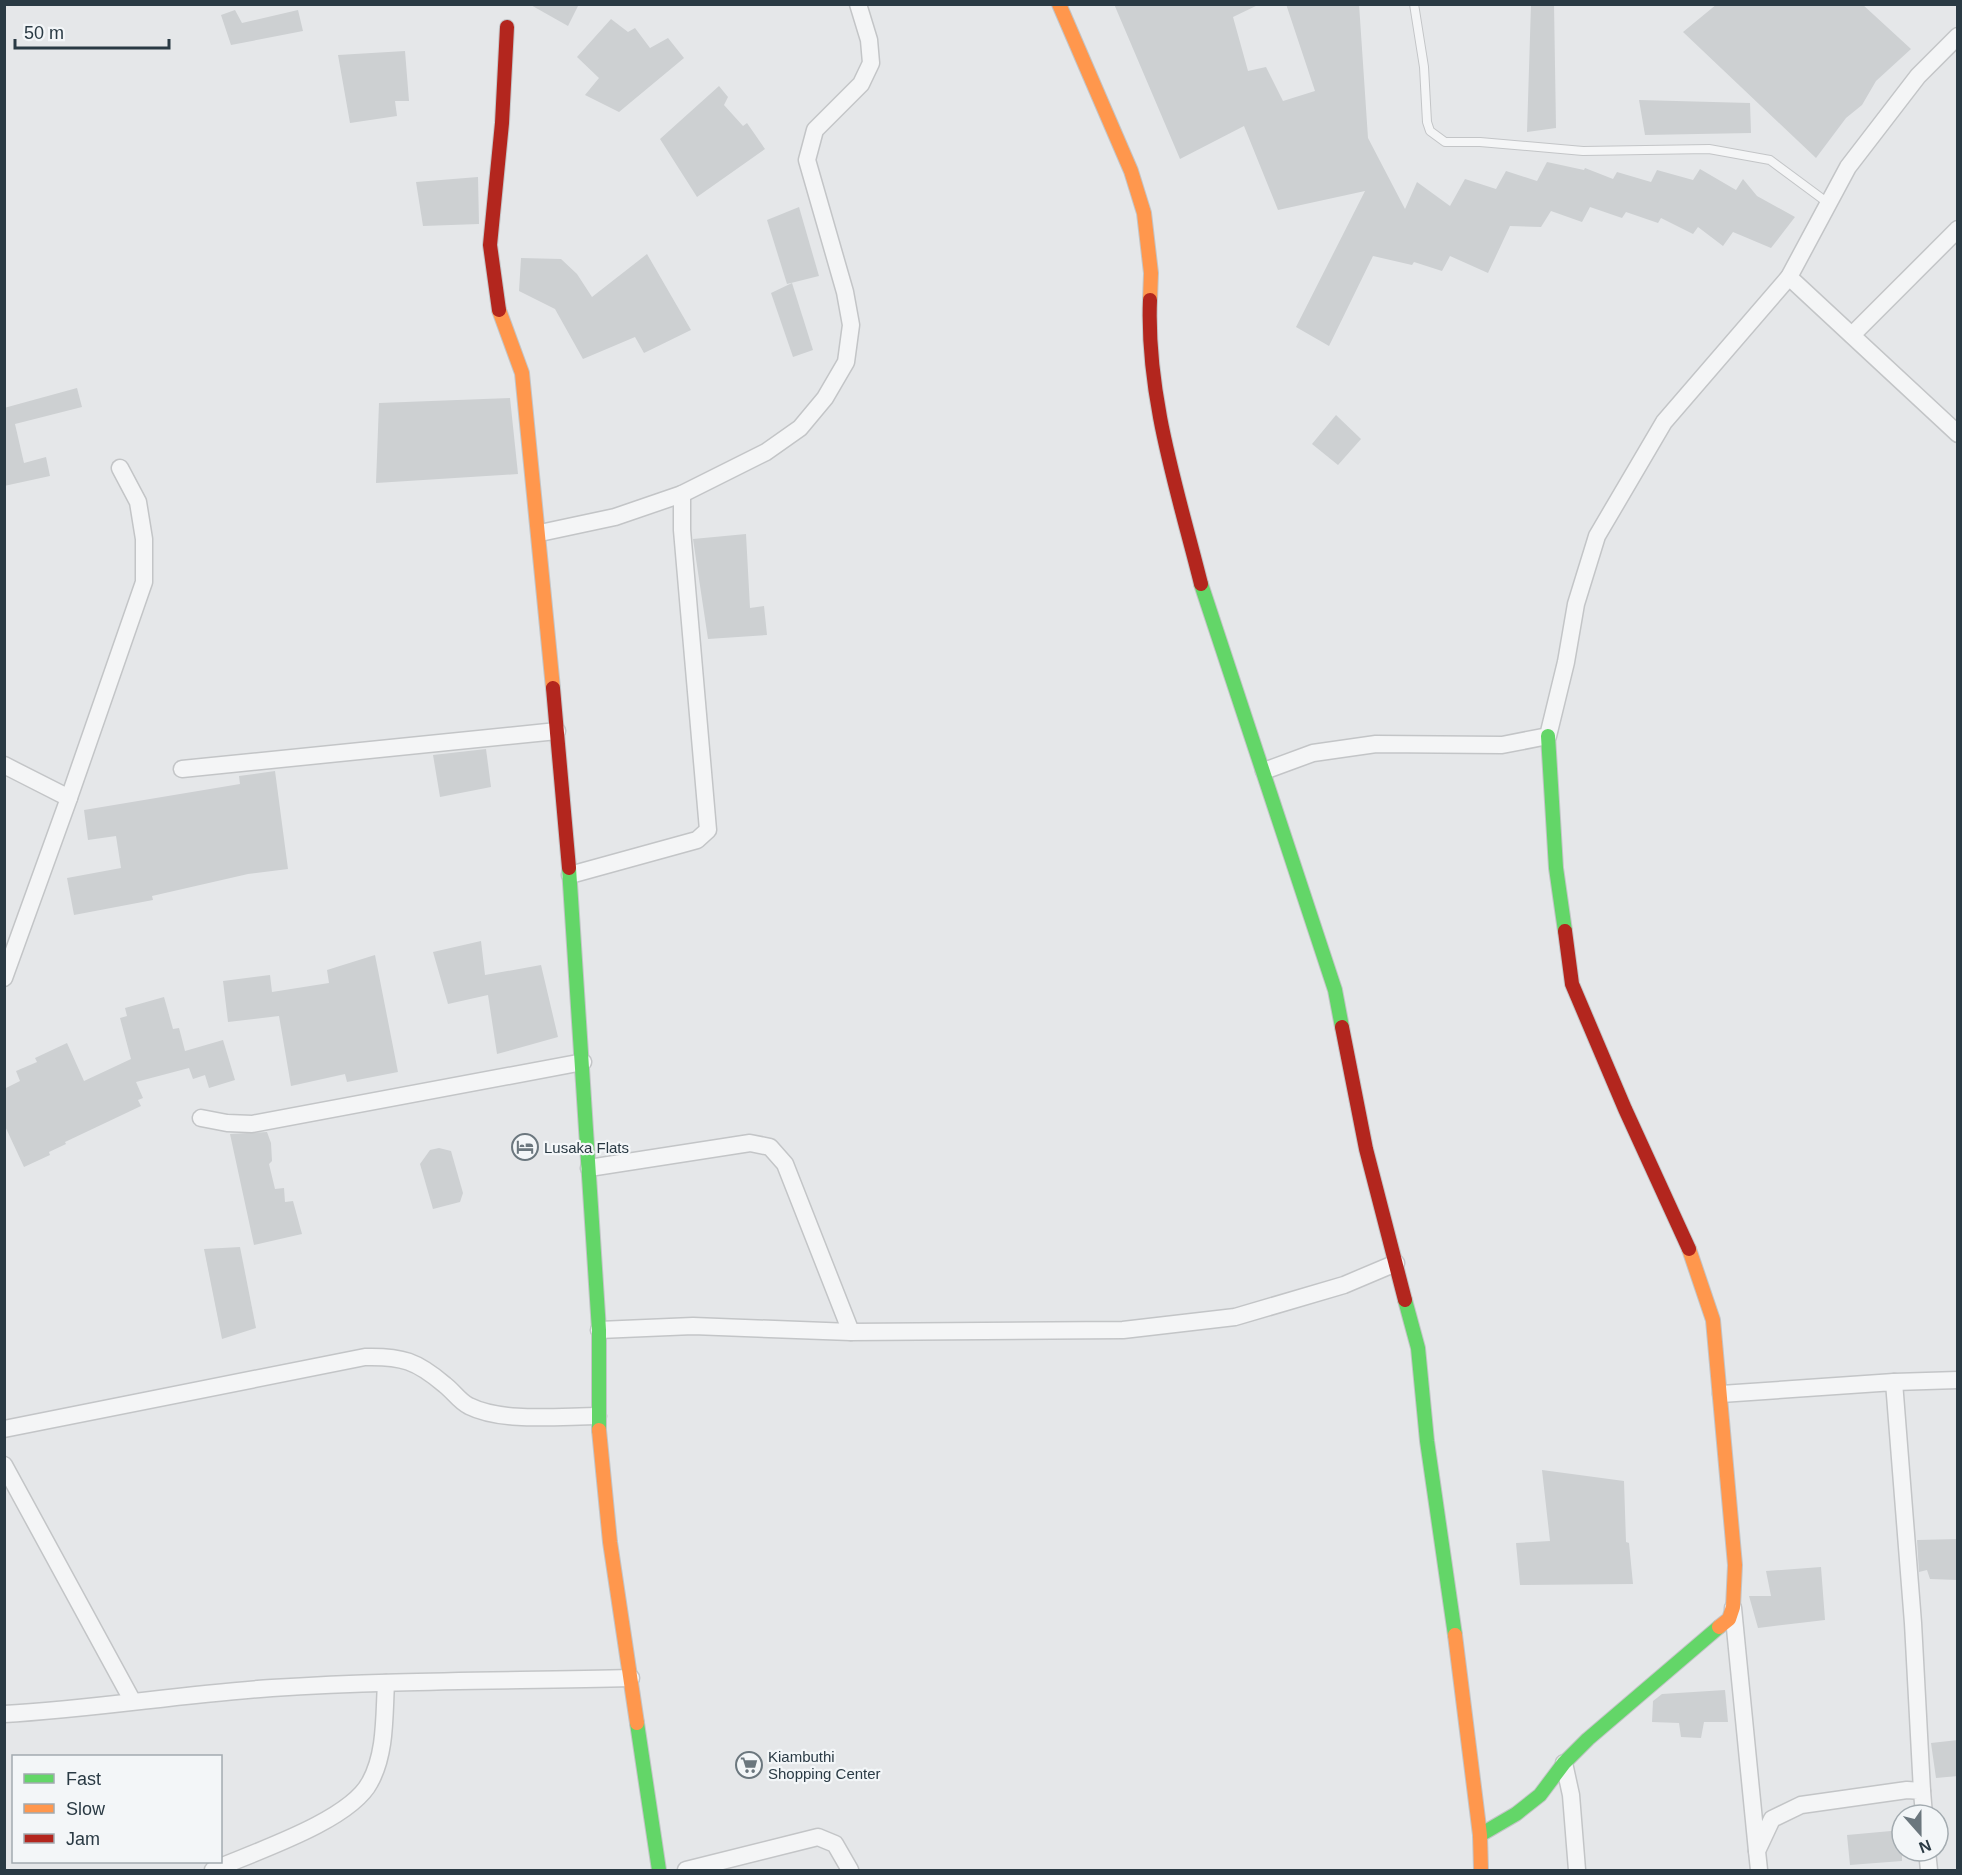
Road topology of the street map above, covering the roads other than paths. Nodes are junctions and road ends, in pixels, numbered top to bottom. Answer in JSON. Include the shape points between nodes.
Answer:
{"nodes":[{"id":1,"x":858,"y":4,"type":"edge"},
{"id":2,"x":1059,"y":4,"type":"edge"},
{"id":3,"x":1414,"y":4,"type":"edge"},
{"id":4,"x":507,"y":27,"type":"dead end"},
{"id":5,"x":1958,"y":36,"type":"edge"},
{"id":6,"x":1828,"y":203,"type":"junction"},
{"id":7,"x":1958,"y":229,"type":"edge"},
{"id":8,"x":1789,"y":277,"type":"junction"},
{"id":9,"x":1852,"y":336,"type":"junction"},
{"id":10,"x":1958,"y":434,"type":"edge"},
{"id":11,"x":120,"y":468,"type":"dead end"},
{"id":12,"x":682,"y":494,"type":"junction"},
{"id":13,"x":540,"y":534,"type":"junction"},
{"id":14,"x":557,"y":731,"type":"junction"},
{"id":15,"x":1548,"y":736,"type":"junction"},
{"id":16,"x":4,"y":765,"type":"edge"},
{"id":17,"x":182,"y":769,"type":"dead end"},
{"id":18,"x":1264,"y":771,"type":"junction"},
{"id":19,"x":69,"y":798,"type":"junction"},
{"id":20,"x":570,"y":875,"type":"junction"},
{"id":21,"x":4,"y":978,"type":"edge"},
{"id":22,"x":583,"y":1062,"type":"junction"},
{"id":23,"x":201,"y":1118,"type":"dead end"},
{"id":24,"x":589,"y":1168,"type":"junction"},
{"id":25,"x":1396,"y":1263,"type":"junction"},
{"id":26,"x":599,"y":1330,"type":"junction"},
{"id":27,"x":851,"y":1332,"type":"junction"},
{"id":28,"x":1958,"y":1380,"type":"edge"},
{"id":29,"x":1894,"y":1382,"type":"junction"},
{"id":30,"x":1721,"y":1394,"type":"junction"},
{"id":31,"x":598,"y":1416,"type":"junction"},
{"id":32,"x":4,"y":1429,"type":"edge"},
{"id":33,"x":4,"y":1465,"type":"edge"},
{"id":34,"x":1733,"y":1607,"type":"junction"},
{"id":35,"x":631,"y":1678,"type":"junction"},
{"id":36,"x":386,"y":1683,"type":"junction"},
{"id":37,"x":132,"y":1700,"type":"junction"},
{"id":38,"x":4,"y":1714,"type":"edge"},
{"id":39,"x":1564,"y":1763,"type":"junction"},
{"id":40,"x":1922,"y":1791,"type":"junction"},
{"id":41,"x":1923,"y":1803,"type":"edge"},
{"id":42,"x":1480,"y":1835,"type":"junction"},
{"id":43,"x":1757,"y":1851,"type":"junction"},
{"id":44,"x":213,"y":1870,"type":"edge"},
{"id":45,"x":659,"y":1870,"type":"edge"},
{"id":46,"x":686,"y":1870,"type":"edge"},
{"id":47,"x":850,"y":1870,"type":"edge"},
{"id":48,"x":1481,"y":1870,"type":"edge"},
{"id":49,"x":1577,"y":1870,"type":"edge"},
{"id":50,"x":1759,"y":1870,"type":"edge"}],
"edges":[{"from":1,"to":12,"type":"street","via":[[871,63],[861,84],[815,130],[807,160],[845,292],[851,325],[846,362],[825,398],[800,428],[766,452]]},
{"from":2,"to":18,"type":"street","via":[[1131,171],[1144,213],[1151,273],[1149,326],[1155,392],[1201,584]]},
{"from":3,"to":6,"type":"lane","via":[[1424,67],[1427,122],[1430,131],[1445,142],[1583,151],[1709,149],[1770,160]]},
{"from":4,"to":13,"type":"street","via":[[490,245],[499,309],[522,373]]},
{"from":5,"to":6,"type":"street","via":[[1911,85],[1848,167]]},
{"from":6,"to":8,"type":"street"},
{"from":7,"to":9,"type":"street"},
{"from":8,"to":9,"type":"street"},
{"from":8,"to":15,"type":"street","via":[[1664,422],[1596,536],[1576,604]]},
{"from":9,"to":10,"type":"street"},
{"from":11,"to":19,"type":"street","via":[[138,502],[144,539],[144,582]]},
{"from":12,"to":13,"type":"street","via":[[615,518]]},
{"from":12,"to":20,"type":"street","via":[[708,830],[698,840]]},
{"from":13,"to":14,"type":"street"},
{"from":14,"to":17,"type":"street"},
{"from":14,"to":20,"type":"street"},
{"from":15,"to":18,"type":"street","via":[[1502,745],[1376,744],[1313,753]]},
{"from":15,"to":30,"type":"street","via":[[1556,868],[1572,984],[1687,1242],[1713,1320]]},
{"from":16,"to":19,"type":"street"},
{"from":18,"to":25,"type":"street","via":[[1335,990],[1366,1149]]},
{"from":19,"to":21,"type":"street"},
{"from":20,"to":22,"type":"street"},
{"from":22,"to":23,"type":"street","via":[[252,1125]]},
{"from":22,"to":24,"type":"street"},
{"from":24,"to":26,"type":"street"},
{"from":24,"to":27,"type":"street","via":[[750,1143],[770,1147],[785,1164]]},
{"from":25,"to":27,"type":"street","via":[[1344,1285],[1235,1317],[1124,1330]]},
{"from":25,"to":42,"type":"street","via":[[1418,1348]]},
{"from":26,"to":27,"type":"street","via":[[693,1326]]},
{"from":26,"to":31,"type":"street"},
{"from":28,"to":29,"type":"street"},
{"from":29,"to":30,"type":"street"},
{"from":29,"to":40,"type":"street"},
{"from":30,"to":34,"type":"street","via":[[1735,1565]]},
{"from":31,"to":32,"type":"street","via":[[492,1415],[467,1406],[414,1362],[394,1356],[365,1358]]},
{"from":31,"to":35,"type":"street","via":[[610,1542]]},
{"from":33,"to":37,"type":"street"},
{"from":34,"to":39,"type":"street","via":[[1729,1618]]},
{"from":34,"to":43,"type":"street"},
{"from":35,"to":36,"type":"street"},
{"from":35,"to":45,"type":"street"},
{"from":36,"to":37,"type":"street"},
{"from":36,"to":44,"type":"street","via":[[382,1746],[370,1782],[354,1804],[305,1831]]},
{"from":37,"to":38,"type":"street","via":[[75,1710]]},
{"from":39,"to":42,"type":"street","via":[[1540,1795]]},
{"from":39,"to":49,"type":"street","via":[[1571,1795]]},
{"from":40,"to":41,"type":"street"},
{"from":40,"to":43,"type":"street","via":[[1801,1804],[1772,1819]]},
{"from":42,"to":48,"type":"street"},
{"from":43,"to":50,"type":"street"},
{"from":46,"to":47,"type":"street","via":[[818,1837],[835,1844]]}]}
